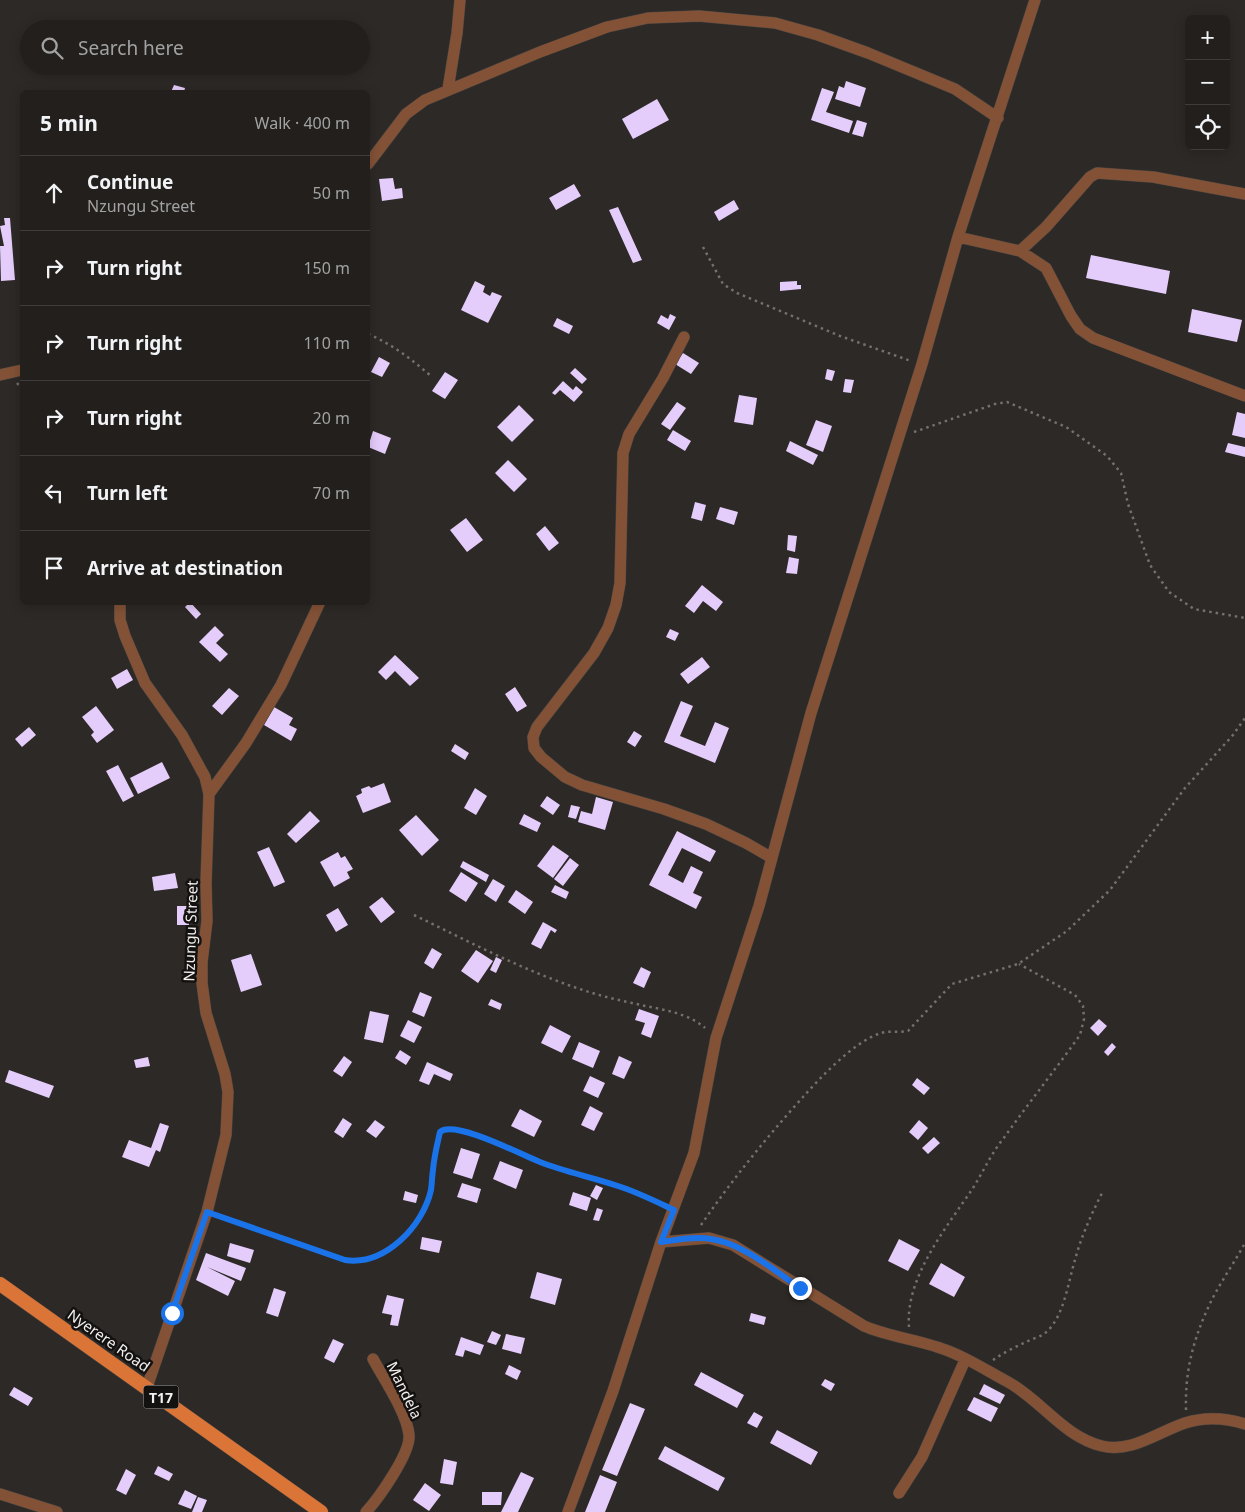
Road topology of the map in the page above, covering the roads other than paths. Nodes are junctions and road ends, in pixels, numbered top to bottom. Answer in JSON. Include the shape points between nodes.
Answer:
{"nodes":[{"id":1,"x":460,"y":0,"type":"edge"},
{"id":2,"x":1035,"y":0,"type":"edge"},
{"id":3,"x":448,"y":89,"type":"junction"},
{"id":4,"x":998,"y":118,"type":"junction"},
{"id":5,"x":370,"y":161,"type":"edge"},
{"id":6,"x":1245,"y":194,"type":"edge"},
{"id":7,"x":958,"y":237,"type":"junction"},
{"id":8,"x":1020,"y":251,"type":"junction"},
{"id":9,"x":684,"y":337,"type":"dead end"},
{"id":10,"x":20,"y":370,"type":"edge"},
{"id":11,"x":0,"y":375,"type":"edge"},
{"id":12,"x":1245,"y":396,"type":"edge"},
{"id":13,"x":120,"y":605,"type":"edge"},
{"id":14,"x":319,"y":605,"type":"edge"},
{"id":15,"x":209,"y":794,"type":"junction"},
{"id":16,"x":772,"y":858,"type":"junction"},
{"id":17,"x":661,"y":1242,"type":"junction"},
{"id":18,"x":0,"y":1284,"type":"edge"},
{"id":19,"x":373,"y":1359,"type":"dead end"},
{"id":20,"x":965,"y":1360,"type":"junction"},
{"id":21,"x":147,"y":1387,"type":"junction"},
{"id":22,"x":1245,"y":1424,"type":"edge"},
{"id":23,"x":899,"y":1493,"type":"dead end"},
{"id":24,"x":0,"y":1494,"type":"edge"},
{"id":25,"x":57,"y":1512,"type":"edge"},
{"id":26,"x":321,"y":1512,"type":"edge"},
{"id":27,"x":366,"y":1512,"type":"edge"},
{"id":28,"x":568,"y":1512,"type":"edge"}],
"edges":[{"from":1,"to":3,"type":"street"},
{"from":2,"to":4,"type":"street"},
{"from":3,"to":4,"type":"street","via":[[607,27],[648,18],[699,16],[775,23],[818,35],[955,89]]},
{"from":3,"to":5,"type":"street","via":[[406,114]]},
{"from":4,"to":7,"type":"street"},
{"from":6,"to":8,"type":"street","via":[[1153,177],[1097,173]]},
{"from":7,"to":8,"type":"street"},
{"from":7,"to":16,"type":"street","via":[[922,364],[811,713]]},
{"from":8,"to":12,"type":"street","via":[[1046,268],[1080,329],[1094,338]]},
{"from":9,"to":16,"type":"street","via":[[625,444],[620,583],[608,628],[594,653],[537,727],[533,737],[534,748],[565,777],[582,785],[706,824]]},
{"from":10,"to":11,"type":"street"},
{"from":13,"to":15,"type":"street","name":"Nzungu Street","via":[[125,636],[145,683],[182,736],[205,778]]},
{"from":14,"to":15,"type":"street","via":[[281,685],[246,743]]},
{"from":15,"to":21,"type":"street","name":"Nzungu Street","via":[[207,921],[202,984],[206,1013],[228,1092],[226,1135],[207,1212]]},
{"from":16,"to":17,"type":"street","via":[[716,1038],[694,1153]]},
{"from":17,"to":20,"type":"street","via":[[721,1240],[864,1326],[882,1334],[951,1352]]},
{"from":17,"to":28,"type":"street","via":[[614,1391]]},
{"from":18,"to":21,"type":"main road","name":"Nyerere Road","number":"T17"},
{"from":19,"to":27,"type":"street","name":"Mandela","via":[[404,1418],[409,1436],[408,1446],[389,1481]]},
{"from":20,"to":22,"type":"street","via":[[1022,1390],[1076,1434],[1103,1446],[1132,1446],[1203,1419],[1234,1420]]},
{"from":20,"to":23,"type":"street","via":[[922,1457]]},
{"from":21,"to":26,"type":"main road","name":"Nyerere Road","number":"T17"},
{"from":24,"to":25,"type":"street"}]}
